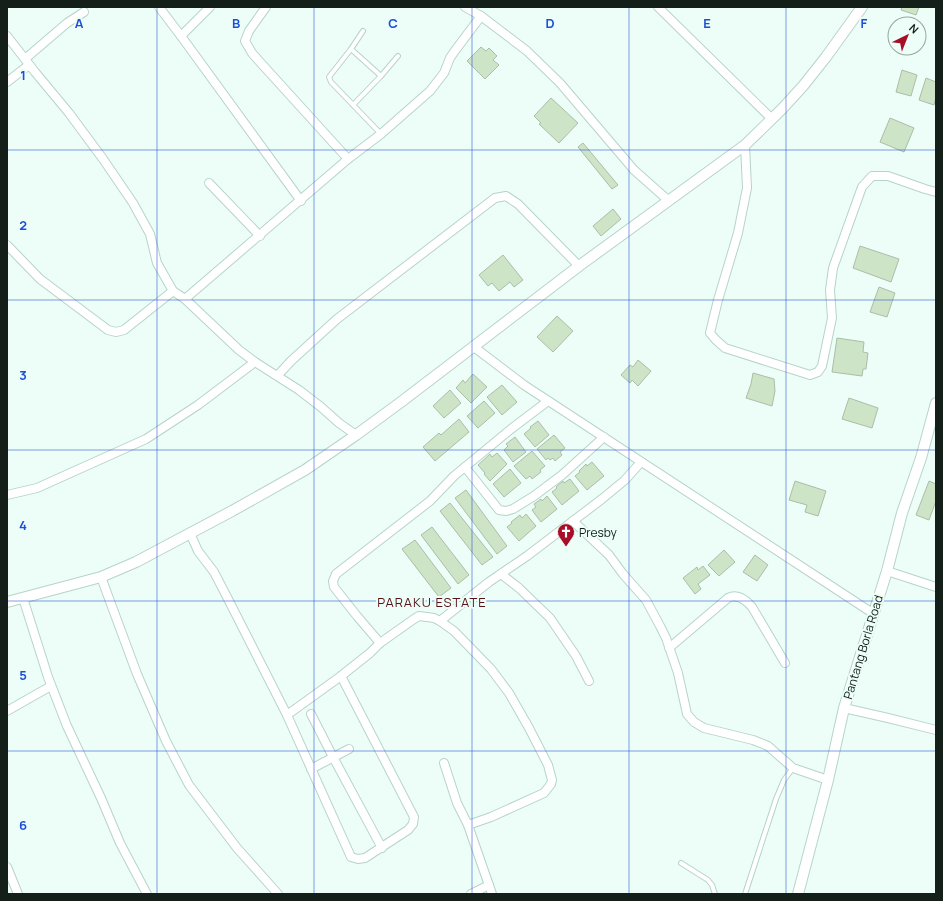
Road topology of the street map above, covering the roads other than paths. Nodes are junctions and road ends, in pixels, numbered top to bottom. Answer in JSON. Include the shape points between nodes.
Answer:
{"nodes":[{"id":1,"x":159,"y":7,"type":"edge"},
{"id":2,"x":210,"y":7,"type":"edge"},
{"id":3,"x":266,"y":7,"type":"edge"},
{"id":4,"x":465,"y":7,"type":"edge"},
{"id":5,"x":862,"y":7,"type":"edge"},
{"id":6,"x":663,"y":8,"type":"edge"},
{"id":7,"x":84,"y":12,"type":"dead end"},
{"id":8,"x":481,"y":16,"type":"junction"},
{"id":9,"x":363,"y":31,"type":"dead end"},
{"id":10,"x":7,"y":36,"type":"edge"},
{"id":11,"x":181,"y":36,"type":"junction"},
{"id":12,"x":351,"y":49,"type":"junction"},
{"id":13,"x":398,"y":56,"type":"dead end"},
{"id":14,"x":27,"y":62,"type":"junction"},
{"id":15,"x":381,"y":76,"type":"junction"},
{"id":16,"x":7,"y":82,"type":"edge"},
{"id":17,"x":353,"y":105,"type":"junction"},
{"id":18,"x":772,"y":119,"type":"junction"},
{"id":19,"x":381,"y":134,"type":"junction"},
{"id":20,"x":745,"y":145,"type":"junction"},
{"id":21,"x":348,"y":159,"type":"junction"},
{"id":22,"x":209,"y":183,"type":"dead end"},
{"id":23,"x":936,"y":192,"type":"edge"},
{"id":24,"x":301,"y":201,"type":"junction"},
{"id":25,"x":669,"y":201,"type":"junction"},
{"id":26,"x":260,"y":236,"type":"junction"},
{"id":27,"x":7,"y":245,"type":"edge"},
{"id":28,"x":579,"y":266,"type":"junction"},
{"id":29,"x":173,"y":292,"type":"junction"},
{"id":30,"x":186,"y":299,"type":"junction"},
{"id":31,"x":474,"y":347,"type":"junction"},
{"id":32,"x":255,"y":362,"type":"junction"},
{"id":33,"x":278,"y":376,"type":"junction"},
{"id":34,"x":548,"y":401,"type":"junction"},
{"id":35,"x":936,"y":402,"type":"edge"},
{"id":36,"x":356,"y":435,"type":"junction"},
{"id":37,"x":604,"y":437,"type":"junction"},
{"id":38,"x":641,"y":462,"type":"junction"},
{"id":39,"x":465,"y":467,"type":"junction"},
{"id":40,"x":7,"y":495,"type":"edge"},
{"id":41,"x":573,"y":521,"type":"junction"},
{"id":42,"x":190,"y":533,"type":"junction"},
{"id":43,"x":886,"y":572,"type":"junction"},
{"id":44,"x":501,"y":574,"type":"junction"},
{"id":45,"x":101,"y":577,"type":"junction"},
{"id":46,"x":936,"y":587,"type":"edge"},
{"id":47,"x":23,"y":598,"type":"junction"},
{"id":48,"x":7,"y":602,"type":"edge"},
{"id":49,"x":874,"y":614,"type":"junction"},
{"id":50,"x":440,"y":621,"type":"junction"},
{"id":51,"x":380,"y":643,"type":"junction"},
{"id":52,"x":669,"y":648,"type":"junction"},
{"id":53,"x":785,"y":663,"type":"dead end"},
{"id":54,"x":341,"y":676,"type":"junction"},
{"id":55,"x":589,"y":681,"type":"dead end"},
{"id":56,"x":51,"y":686,"type":"junction"},
{"id":57,"x":844,"y":708,"type":"junction"},
{"id":58,"x":7,"y":711,"type":"edge"},
{"id":59,"x":311,"y":714,"type":"dead end"},
{"id":60,"x":287,"y":715,"type":"junction"},
{"id":61,"x":936,"y":730,"type":"edge"},
{"id":62,"x":348,"y":749,"type":"dead end"},
{"id":63,"x":333,"y":757,"type":"junction"},
{"id":64,"x":444,"y":763,"type":"dead end"},
{"id":65,"x":793,"y":768,"type":"junction"},
{"id":66,"x":311,"y":769,"type":"junction"},
{"id":67,"x":828,"y":780,"type":"junction"},
{"id":68,"x":468,"y":825,"type":"junction"},
{"id":69,"x":382,"y":848,"type":"junction"},
{"id":70,"x":681,"y":863,"type":"dead end"},
{"id":71,"x":7,"y":867,"type":"edge"},
{"id":72,"x":489,"y":885,"type":"junction"},
{"id":73,"x":18,"y":894,"type":"edge"},
{"id":74,"x":147,"y":894,"type":"edge"},
{"id":75,"x":278,"y":894,"type":"edge"},
{"id":76,"x":471,"y":894,"type":"edge"},
{"id":77,"x":492,"y":894,"type":"edge"},
{"id":78,"x":715,"y":894,"type":"edge"},
{"id":79,"x":745,"y":894,"type":"edge"},
{"id":80,"x":798,"y":894,"type":"edge"}],
"edges":[{"from":1,"to":11,"type":"street"},
{"from":2,"to":11,"type":"street"},
{"from":3,"to":21,"type":"street","via":[[245,41],[252,53]]},
{"from":4,"to":8,"type":"street"},
{"from":5,"to":18,"type":"street","via":[[803,86]]},
{"from":6,"to":18,"type":"street"},
{"from":7,"to":14,"type":"street","via":[[67,23]]},
{"from":8,"to":19,"type":"street","via":[[450,58],[439,81]]},
{"from":8,"to":25,"type":"street","via":[[527,51],[560,82],[634,170]]},
{"from":9,"to":12,"type":"lane"},
{"from":10,"to":14,"type":"street"},
{"from":11,"to":24,"type":"street"},
{"from":12,"to":15,"type":"lane"},
{"from":12,"to":17,"type":"lane","via":[[329,77]]},
{"from":13,"to":15,"type":"lane"},
{"from":14,"to":16,"type":"street"},
{"from":14,"to":29,"type":"street","via":[[69,112],[133,203],[150,234],[157,263]]},
{"from":15,"to":17,"type":"lane"},
{"from":17,"to":19,"type":"lane"},
{"from":18,"to":20,"type":"street"},
{"from":19,"to":21,"type":"street"},
{"from":20,"to":23,"type":"street","via":[[748,188],[710,333],[725,348],[810,375],[818,372],[822,366],[832,318],[830,290],[833,268],[862,188],[872,176],[888,176]]},
{"from":20,"to":25,"type":"street"},
{"from":21,"to":24,"type":"street"},
{"from":22,"to":26,"type":"street"},
{"from":24,"to":26,"type":"street"},
{"from":25,"to":28,"type":"street"},
{"from":26,"to":30,"type":"street"},
{"from":27,"to":29,"type":"street","via":[[40,279],[108,330],[124,330]]},
{"from":28,"to":31,"type":"street"},
{"from":28,"to":33,"type":"street","via":[[518,204],[506,196],[495,198],[337,319]]},
{"from":29,"to":30,"type":"street"},
{"from":30,"to":32,"type":"street"},
{"from":31,"to":34,"type":"street"},
{"from":31,"to":36,"type":"street"},
{"from":32,"to":33,"type":"street"},
{"from":32,"to":40,"type":"street","via":[[198,406],[146,439],[37,488]]},
{"from":33,"to":36,"type":"street"},
{"from":34,"to":37,"type":"street"},
{"from":34,"to":39,"type":"street"},
{"from":35,"to":43,"type":"street","name":"Pantang Borla Road"},
{"from":36,"to":42,"type":"street","via":[[305,470]]},
{"from":37,"to":38,"type":"street"},
{"from":37,"to":39,"type":"street","via":[[562,475],[513,510],[499,510]]},
{"from":38,"to":41,"type":"street","via":[[625,480]]},
{"from":38,"to":49,"type":"street"},
{"from":39,"to":51,"type":"street","via":[[430,501],[336,574],[334,587]]},
{"from":41,"to":44,"type":"street"},
{"from":41,"to":52,"type":"street","via":[[609,555],[646,600]]},
{"from":42,"to":45,"type":"street","via":[[148,556]]},
{"from":42,"to":60,"type":"street","via":[[198,551],[214,572]]},
{"from":43,"to":46,"type":"street"},
{"from":43,"to":49,"type":"street","name":"Pantang Borla Road"},
{"from":44,"to":50,"type":"street"},
{"from":44,"to":55,"type":"street","via":[[550,618],[576,656]]},
{"from":45,"to":47,"type":"street"},
{"from":45,"to":75,"type":"street","via":[[166,741],[189,785],[237,848]]},
{"from":47,"to":48,"type":"street"},
{"from":47,"to":56,"type":"street"},
{"from":49,"to":57,"type":"street","name":"Pantang Borla Road"},
{"from":50,"to":51,"type":"street","via":[[420,616]]},
{"from":50,"to":68,"type":"street","via":[[454,631],[491,669],[510,693],[548,765],[552,780],[544,793]]},
{"from":51,"to":54,"type":"street"},
{"from":52,"to":53,"type":"street","via":[[733,595],[740,597],[752,607]]},
{"from":52,"to":65,"type":"street","via":[[678,673],[687,714],[694,722],[704,728],[768,746]]},
{"from":54,"to":60,"type":"street"},
{"from":54,"to":69,"type":"street","via":[[414,818],[408,830]]},
{"from":56,"to":58,"type":"street"},
{"from":56,"to":74,"type":"street","via":[[120,843]]},
{"from":57,"to":61,"type":"street"},
{"from":57,"to":67,"type":"street","name":"Pantang Borla Road"},
{"from":59,"to":63,"type":"street"},
{"from":60,"to":66,"type":"street"},
{"from":62,"to":63,"type":"street"},
{"from":63,"to":66,"type":"street"},
{"from":63,"to":69,"type":"street"},
{"from":64,"to":68,"type":"street","via":[[457,803]]},
{"from":65,"to":67,"type":"street"},
{"from":65,"to":79,"type":"lane","via":[[784,780],[776,799]]},
{"from":66,"to":69,"type":"street","via":[[351,857],[365,858]]},
{"from":67,"to":80,"type":"street","name":"Pantang Borla Road"},
{"from":68,"to":72,"type":"street"},
{"from":70,"to":78,"type":"lane","via":[[708,880]]},
{"from":71,"to":73,"type":"street"},
{"from":72,"to":76,"type":"street"},
{"from":72,"to":77,"type":"street"}]}
